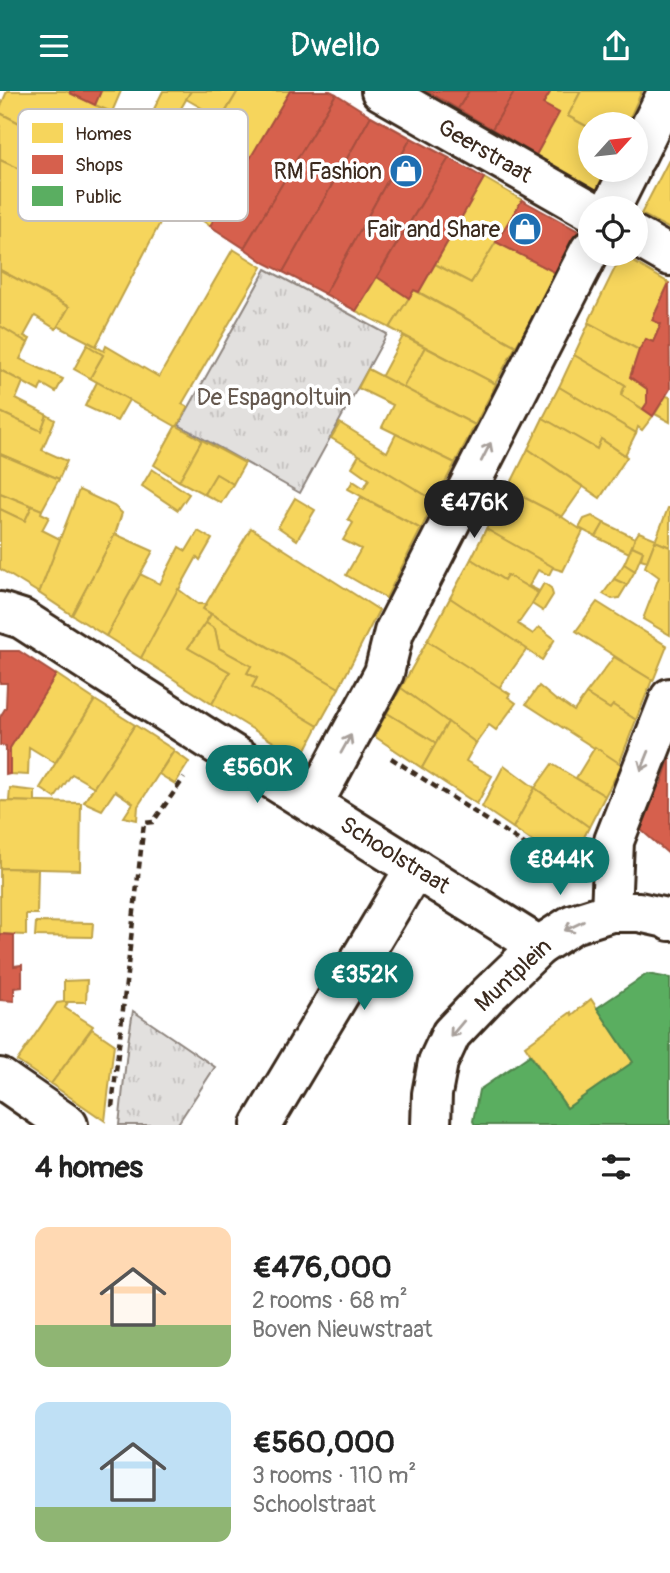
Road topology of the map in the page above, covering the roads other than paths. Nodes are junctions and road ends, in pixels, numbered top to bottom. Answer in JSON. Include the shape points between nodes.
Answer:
{"nodes":[{"id":1,"x":381,"y":91,"type":"edge"},
{"id":2,"x":668,"y":91,"type":"edge"},
{"id":3,"x":648,"y":132,"type":"edge"},
{"id":4,"x":578,"y":203,"type":"edge"},
{"id":5,"x":648,"y":243,"type":"edge"},
{"id":6,"x":670,"y":256,"type":"edge"},
{"id":7,"x":582,"y":266,"type":"edge"},
{"id":8,"x":0,"y":612,"type":"edge"},
{"id":9,"x":670,"y":698,"type":"edge"},
{"id":10,"x":313,"y":804,"type":"junction"},
{"id":11,"x":415,"y":868,"type":"junction"},
{"id":12,"x":611,"y":912,"type":"junction"},
{"id":13,"x":670,"y":921,"type":"edge"},
{"id":14,"x":540,"y":946,"type":"junction"},
{"id":15,"x":0,"y":1078,"type":"edge"},
{"id":16,"x":68,"y":1125,"type":"edge"},
{"id":17,"x":261,"y":1125,"type":"edge"},
{"id":18,"x":431,"y":1125,"type":"edge"}],
"edges":[{"from":1,"to":4,"type":"street","name":"Geerstraat"},
{"from":2,"to":3,"type":"street"},
{"from":5,"to":6,"type":"street"},
{"from":10,"to":7,"type":"street","one_way":true,"via":[[384,673],[394,632]]},
{"from":8,"to":10,"type":"street","name":"Schoolstraat","via":[[22,619]]},
{"from":9,"to":12,"type":"street","one_way":true,"via":[[614,841]]},
{"from":10,"to":11,"type":"street","name":"Schoolstraat"},
{"from":11,"to":14,"type":"street","name":"Schoolstraat"},
{"from":11,"to":17,"type":"street"},
{"from":12,"to":13,"type":"street","name":"Muntplein","via":[[639,912]]},
{"from":12,"to":14,"type":"street","name":"Muntplein","one_way":true,"via":[[573,924]]},
{"from":14,"to":18,"type":"street","name":"Muntplein","one_way":true,"via":[[451,1034],[439,1062]]},
{"from":15,"to":16,"type":"street"}]}
